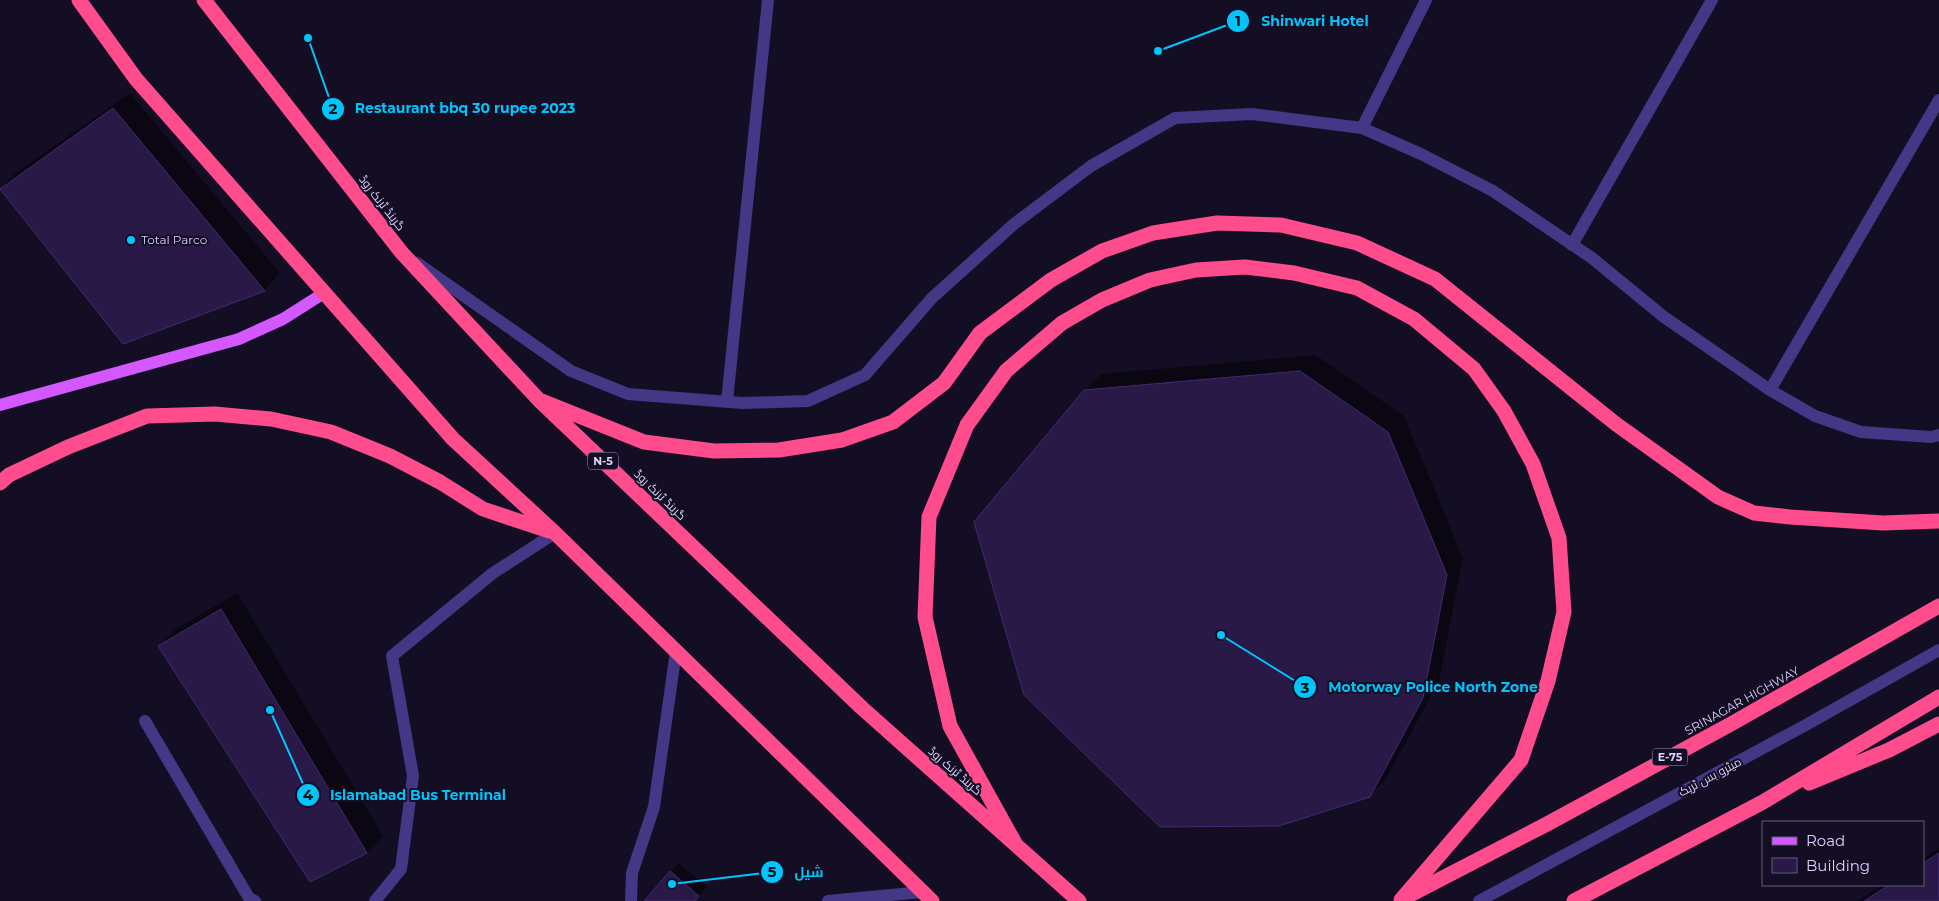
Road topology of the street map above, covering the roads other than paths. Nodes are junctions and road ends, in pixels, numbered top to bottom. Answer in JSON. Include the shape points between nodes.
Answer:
{"nodes":[{"id":1,"x":79,"y":0,"type":"edge"},
{"id":2,"x":204,"y":0,"type":"edge"},
{"id":3,"x":768,"y":0,"type":"edge"},
{"id":4,"x":1426,"y":0,"type":"edge"},
{"id":5,"x":1712,"y":0,"type":"edge"},
{"id":6,"x":1939,"y":100,"type":"edge"},
{"id":7,"x":1362,"y":128,"type":"junction"},
{"id":8,"x":1572,"y":245,"type":"junction"},
{"id":9,"x":402,"y":253,"type":"junction"},
{"id":10,"x":324,"y":293,"type":"junction"},
{"id":11,"x":1770,"y":390,"type":"junction"},
{"id":12,"x":539,"y":400,"type":"junction"},
{"id":13,"x":727,"y":401,"type":"junction"},
{"id":14,"x":0,"y":406,"type":"edge"},
{"id":15,"x":1939,"y":435,"type":"edge"},
{"id":16,"x":0,"y":483,"type":"edge"},
{"id":17,"x":1939,"y":521,"type":"edge"},
{"id":18,"x":555,"y":533,"type":"junction"},
{"id":19,"x":1939,"y":606,"type":"edge"},
{"id":20,"x":1939,"y":650,"type":"edge"},
{"id":21,"x":676,"y":651,"type":"junction"},
{"id":22,"x":1939,"y":697,"type":"edge"},
{"id":23,"x":145,"y":721,"type":"dead end"},
{"id":24,"x":1939,"y":724,"type":"edge"},
{"id":25,"x":1763,"y":802,"type":"junction"},
{"id":26,"x":1016,"y":845,"type":"junction"},
{"id":27,"x":927,"y":896,"type":"edge"},
{"id":28,"x":1399,"y":900,"type":"edge"},
{"id":29,"x":255,"y":901,"type":"edge"},
{"id":30,"x":375,"y":901,"type":"edge"},
{"id":31,"x":631,"y":901,"type":"edge"},
{"id":32,"x":828,"y":901,"type":"edge"},
{"id":33,"x":1079,"y":901,"type":"edge"},
{"id":34,"x":1479,"y":901,"type":"edge"},
{"id":35,"x":1574,"y":901,"type":"edge"}],
"edges":[{"from":1,"to":10,"type":"highway","via":[[136,80]]},
{"from":2,"to":9,"type":"highway","name":"گرینڈ ٹرنک روڈ","number":"N-5"},
{"from":3,"to":13,"type":"street"},
{"from":4,"to":7,"type":"street"},
{"from":5,"to":8,"type":"street"},
{"from":6,"to":11,"type":"street"},
{"from":7,"to":8,"type":"street","via":[[1493,191]]},
{"from":7,"to":13,"type":"street","via":[[1252,114],[1175,118],[1091,166],[1014,224],[932,298],[865,375],[808,401]]},
{"from":8,"to":11,"type":"street","via":[[1664,317]]},
{"from":9,"to":12,"type":"highway","name":"گرینڈ ٹرنک روڈ","number":"N-5"},
{"from":9,"to":13,"type":"street","via":[[571,371],[628,394]]},
{"from":10,"to":14,"type":"main road","via":[[283,319],[238,339]]},
{"from":10,"to":18,"type":"highway","via":[[453,439]]},
{"from":11,"to":15,"type":"street","via":[[1815,416],[1861,432]]},
{"from":12,"to":17,"type":"highway","via":[[644,442],[714,451],[778,450],[842,440],[894,422],[944,383],[980,333],[1051,280],[1102,251],[1153,233],[1217,223],[1281,225],[1357,243],[1435,279],[1616,424],[1718,497],[1754,513],[1790,517],[1883,523]]},
{"from":12,"to":26,"type":"highway","name":"گرینڈ ٹرنک روڈ","number":"N-5","via":[[862,708]]},
{"from":16,"to":18,"type":"highway","via":[[9,475],[68,447],[147,416],[215,414],[252,417],[331,432],[399,461],[483,509]]},
{"from":18,"to":21,"type":"highway"},
{"from":18,"to":30,"type":"street","via":[[492,574],[392,656],[414,776],[401,870]]},
{"from":19,"to":28,"type":"highway","name":"SRINAGAR HIGHWAY","number":"E-75","via":[[1714,734]]},
{"from":20,"to":34,"type":"street","name":"میٹرو بس ٹریک"},
{"from":21,"to":27,"type":"highway"},
{"from":21,"to":31,"type":"street","via":[[654,807],[632,873]]},
{"from":22,"to":25,"type":"highway"},
{"from":23,"to":29,"type":"street","via":[[249,898]]},
{"from":24,"to":25,"type":"highway","via":[[1889,750]]},
{"from":25,"to":35,"type":"highway"},
{"from":26,"to":28,"type":"highway","via":[[950,726],[925,617],[929,516],[967,425],[1006,371],[1062,323],[1102,300],[1150,280],[1196,270],[1245,267],[1294,272],[1357,288],[1414,318],[1474,368],[1504,411],[1533,464],[1560,538],[1564,612],[1548,681],[1521,760]]},
{"from":26,"to":33,"type":"highway","name":"گرینڈ ٹرنک روڈ","number":"N-5"},
{"from":27,"to":32,"type":"street"}]}
